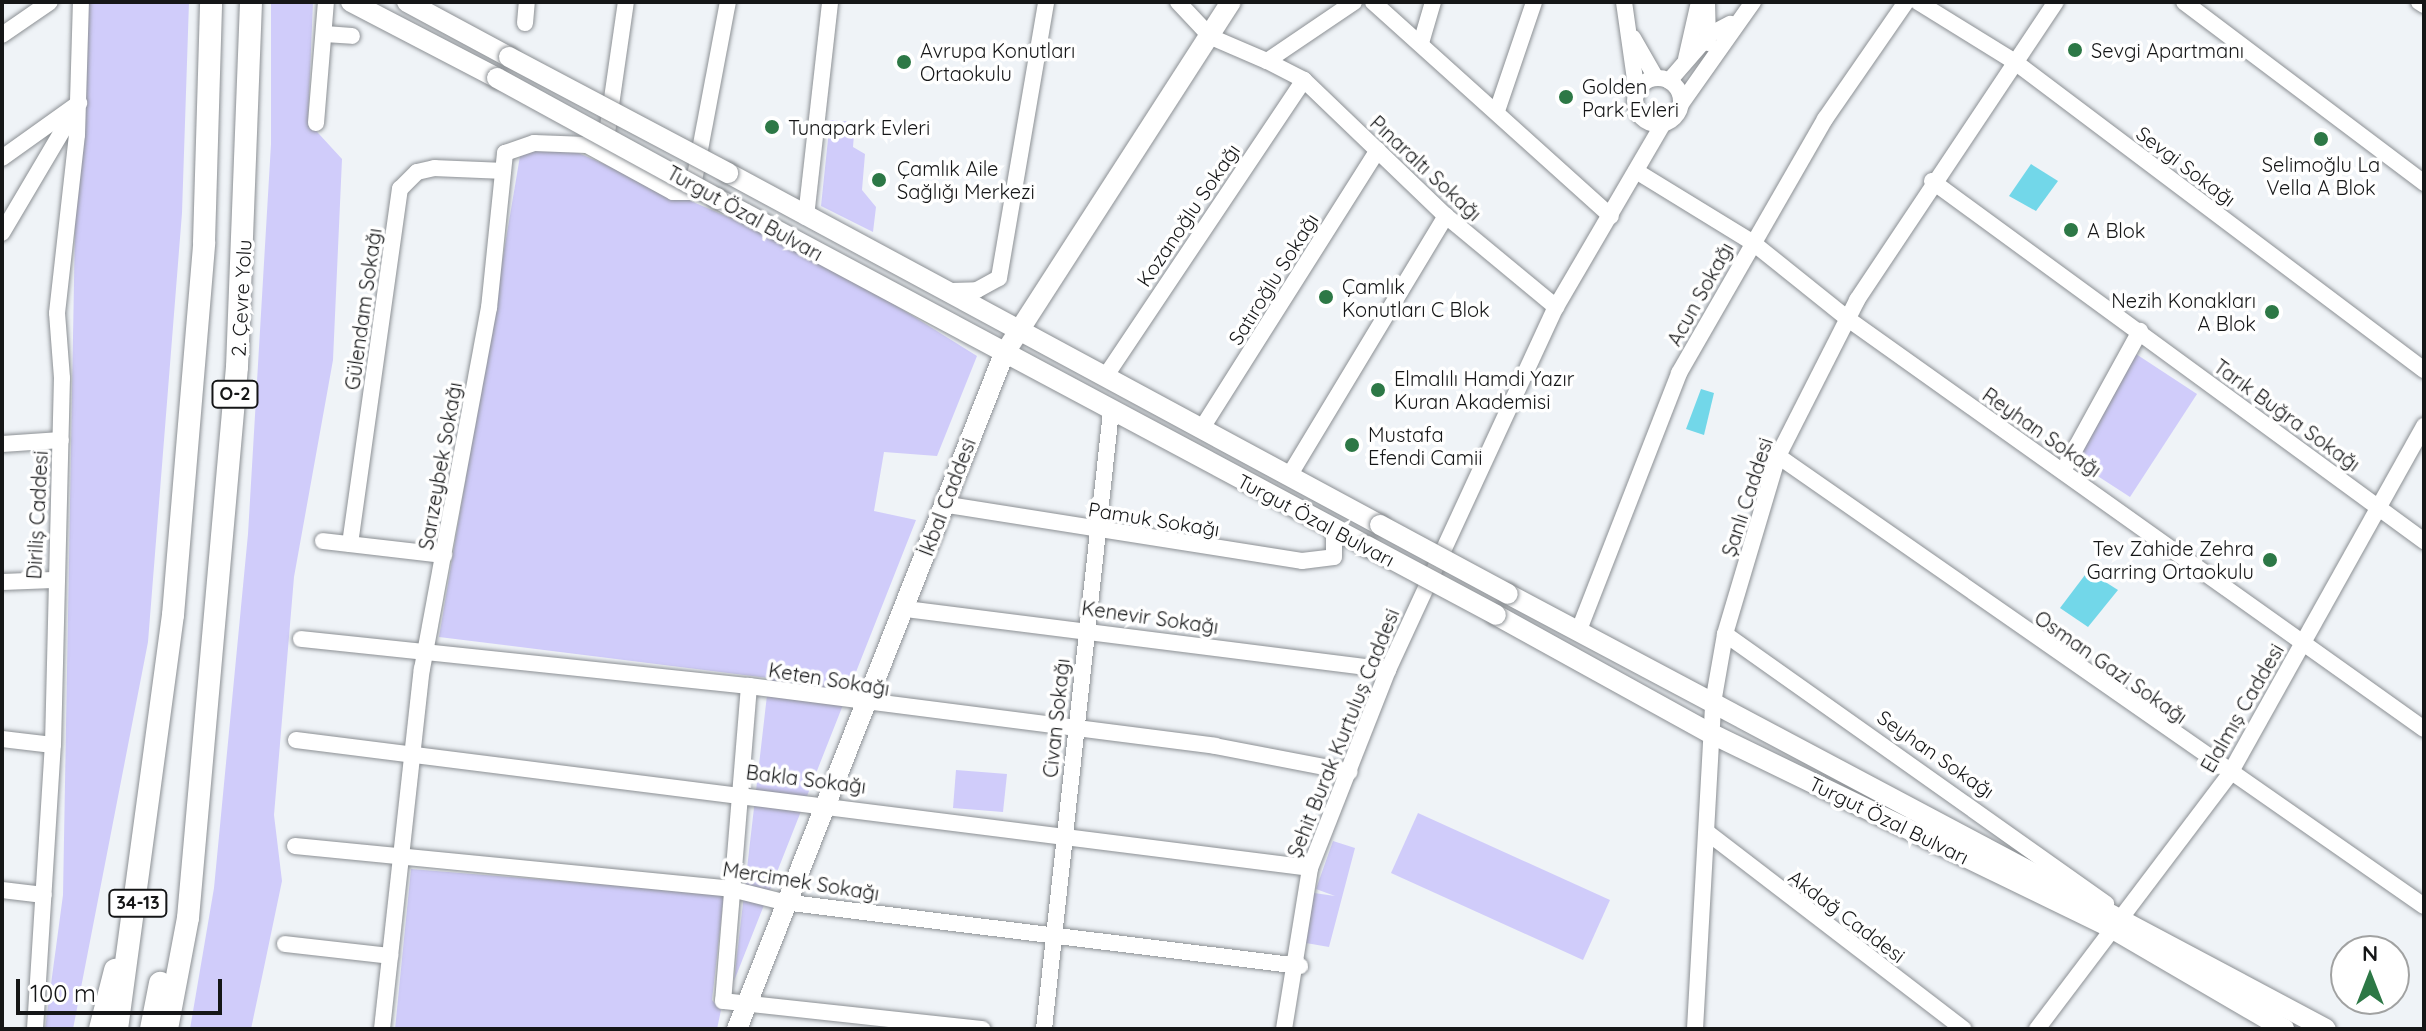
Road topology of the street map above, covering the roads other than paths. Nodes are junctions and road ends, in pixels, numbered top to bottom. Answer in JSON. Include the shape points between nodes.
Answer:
{"nodes":[{"id":1,"x":50,"y":2,"type":"edge"},
{"id":2,"x":81,"y":2,"type":"edge"},
{"id":3,"x":211,"y":2,"type":"edge"},
{"id":4,"x":251,"y":2,"type":"edge"},
{"id":5,"x":326,"y":2,"type":"edge"},
{"id":6,"x":407,"y":2,"type":"edge"},
{"id":7,"x":527,"y":2,"type":"edge"},
{"id":8,"x":626,"y":2,"type":"edge"},
{"id":9,"x":728,"y":2,"type":"edge"},
{"id":10,"x":830,"y":2,"type":"edge"},
{"id":11,"x":1046,"y":2,"type":"edge"},
{"id":12,"x":1178,"y":2,"type":"edge"},
{"id":13,"x":1231,"y":2,"type":"edge"},
{"id":14,"x":1354,"y":2,"type":"edge"},
{"id":15,"x":1373,"y":2,"type":"edge"},
{"id":16,"x":1433,"y":2,"type":"edge"},
{"id":17,"x":1534,"y":2,"type":"edge"},
{"id":18,"x":1624,"y":2,"type":"edge"},
{"id":19,"x":1699,"y":2,"type":"edge"},
{"id":20,"x":1707,"y":2,"type":"edge"},
{"id":21,"x":1753,"y":2,"type":"edge"},
{"id":22,"x":1906,"y":2,"type":"edge"},
{"id":23,"x":1918,"y":2,"type":"edge"},
{"id":24,"x":2056,"y":2,"type":"edge"},
{"id":25,"x":2184,"y":2,"type":"edge"},
{"id":26,"x":353,"y":3,"type":"edge"},
{"id":27,"x":525,"y":23,"type":"dead end"},
{"id":28,"x":1731,"y":23,"type":"junction"},
{"id":29,"x":1628,"y":29,"type":"junction"},
{"id":30,"x":325,"y":34,"type":"junction"},
{"id":31,"x":2,"y":35,"type":"edge"},
{"id":32,"x":1709,"y":35,"type":"junction"},
{"id":33,"x":352,"y":36,"type":"dead end"},
{"id":34,"x":1211,"y":37,"type":"junction"},
{"id":35,"x":1421,"y":43,"type":"junction"},
{"id":36,"x":1267,"y":61,"type":"junction"},
{"id":37,"x":2015,"y":62,"type":"junction"},
{"id":38,"x":1686,"y":63,"type":"junction"},
{"id":39,"x":1700,"y":79,"type":"junction"},
{"id":40,"x":1304,"y":80,"type":"junction"},
{"id":41,"x":1663,"y":80,"type":"junction"},
{"id":42,"x":1637,"y":93,"type":"junction"},
{"id":43,"x":79,"y":103,"type":"junction"},
{"id":44,"x":1681,"y":104,"type":"junction"},
{"id":45,"x":1498,"y":108,"type":"junction"},
{"id":46,"x":1641,"y":117,"type":"junction"},
{"id":47,"x":316,"y":123,"type":"dead end"},
{"id":48,"x":1663,"y":124,"type":"junction"},
{"id":49,"x":1378,"y":150,"type":"junction"},
{"id":50,"x":604,"y":154,"type":"junction"},
{"id":51,"x":2,"y":158,"type":"edge"},
{"id":52,"x":1639,"y":166,"type":"junction"},
{"id":53,"x":503,"y":171,"type":"junction"},
{"id":54,"x":1932,"y":181,"type":"junction"},
{"id":55,"x":2424,"y":183,"type":"edge"},
{"id":56,"x":1446,"y":216,"type":"junction"},
{"id":57,"x":1611,"y":216,"type":"junction"},
{"id":58,"x":806,"y":217,"type":"junction"},
{"id":59,"x":2,"y":233,"type":"edge"},
{"id":60,"x":1752,"y":242,"type":"junction"},
{"id":61,"x":952,"y":291,"type":"junction"},
{"id":62,"x":1556,"y":307,"type":"junction"},
{"id":63,"x":1848,"y":319,"type":"junction"},
{"id":64,"x":1024,"y":328,"type":"junction"},
{"id":65,"x":2140,"y":331,"type":"junction"},
{"id":66,"x":1004,"y":354,"type":"junction"},
{"id":67,"x":2424,"y":370,"type":"edge"},
{"id":68,"x":1107,"y":374,"type":"junction"},
{"id":69,"x":1111,"y":411,"type":"junction"},
{"id":70,"x":2424,"y":426,"type":"edge"},
{"id":71,"x":1202,"y":428,"type":"junction"},
{"id":72,"x":61,"y":440,"type":"junction"},
{"id":73,"x":2,"y":444,"type":"edge"},
{"id":74,"x":1778,"y":456,"type":"junction"},
{"id":75,"x":2063,"y":471,"type":"junction"},
{"id":76,"x":1289,"y":476,"type":"junction"},
{"id":77,"x":942,"y":504,"type":"junction"},
{"id":78,"x":2380,"y":508,"type":"junction"},
{"id":79,"x":1334,"y":530,"type":"junction"},
{"id":80,"x":1096,"y":531,"type":"junction"},
{"id":81,"x":323,"y":541,"type":"dead end"},
{"id":82,"x":2424,"y":541,"type":"edge"},
{"id":83,"x":350,"y":544,"type":"junction"},
{"id":84,"x":444,"y":555,"type":"junction"},
{"id":85,"x":53,"y":580,"type":"junction"},
{"id":86,"x":2,"y":582,"type":"edge"},
{"id":87,"x":906,"y":609,"type":"junction"},
{"id":88,"x":1086,"y":628,"type":"junction"},
{"id":89,"x":1579,"y":630,"type":"junction"},
{"id":90,"x":1725,"y":634,"type":"junction"},
{"id":91,"x":301,"y":639,"type":"dead end"},
{"id":92,"x":2305,"y":639,"type":"junction"},
{"id":93,"x":426,"y":651,"type":"junction"},
{"id":94,"x":1388,"y":670,"type":"junction"},
{"id":95,"x":749,"y":686,"type":"junction"},
{"id":96,"x":1713,"y":703,"type":"junction"},
{"id":97,"x":869,"y":706,"type":"junction"},
{"id":98,"x":2424,"y":729,"type":"edge"},
{"id":99,"x":1075,"y":730,"type":"junction"},
{"id":100,"x":1710,"y":733,"type":"junction"},
{"id":101,"x":2,"y":739,"type":"edge"},
{"id":102,"x":296,"y":740,"type":"dead end"},
{"id":103,"x":53,"y":745,"type":"junction"},
{"id":104,"x":415,"y":753,"type":"junction"},
{"id":105,"x":1350,"y":772,"type":"junction"},
{"id":106,"x":2229,"y":775,"type":"junction"},
{"id":107,"x":154,"y":777,"type":"junction"},
{"id":108,"x":196,"y":784,"type":"junction"},
{"id":109,"x":738,"y":790,"type":"junction"},
{"id":110,"x":828,"y":802,"type":"junction"},
{"id":111,"x":1064,"y":831,"type":"junction"},
{"id":112,"x":1708,"y":833,"type":"junction"},
{"id":113,"x":295,"y":846,"type":"dead end"},
{"id":114,"x":403,"y":858,"type":"junction"},
{"id":115,"x":1310,"y":868,"type":"junction"},
{"id":116,"x":731,"y":889,"type":"junction"},
{"id":117,"x":2,"y":890,"type":"edge"},
{"id":118,"x":44,"y":895,"type":"junction"},
{"id":119,"x":783,"y":902,"type":"junction"},
{"id":120,"x":2424,"y":906,"type":"edge"},
{"id":121,"x":2114,"y":920,"type":"junction"},
{"id":122,"x":1055,"y":935,"type":"junction"},
{"id":123,"x":285,"y":944,"type":"dead end"},
{"id":124,"x":390,"y":956,"type":"junction"},
{"id":125,"x":1300,"y":966,"type":"junction"},
{"id":126,"x":746,"y":1005,"type":"junction"},
{"id":127,"x":35,"y":1029,"type":"edge"},
{"id":128,"x":100,"y":1029,"type":"edge"},
{"id":129,"x":117,"y":1029,"type":"edge"},
{"id":130,"x":151,"y":1029,"type":"edge"},
{"id":131,"x":167,"y":1029,"type":"edge"},
{"id":132,"x":382,"y":1029,"type":"edge"},
{"id":133,"x":737,"y":1029,"type":"edge"},
{"id":134,"x":982,"y":1029,"type":"edge"},
{"id":135,"x":1044,"y":1029,"type":"edge"},
{"id":136,"x":1284,"y":1029,"type":"edge"},
{"id":137,"x":1695,"y":1029,"type":"edge"},
{"id":138,"x":1963,"y":1029,"type":"edge"},
{"id":139,"x":2037,"y":1029,"type":"edge"},
{"id":140,"x":2284,"y":1029,"type":"edge"},
{"id":141,"x":2326,"y":1029,"type":"edge"}],
"edges":[{"from":1,"to":31,"type":"street"},
{"from":2,"to":43,"type":"street","name":"Diriliş Caddesi"},
{"from":3,"to":107,"type":"highway","name":"2. Çevre Yolu","number":"O-2","via":[[204,242]]},
{"from":4,"to":108,"type":"highway","name":"2. Çevre Yolu","number":"O-2","via":[[237,367]]},
{"from":5,"to":30,"type":"street"},
{"from":6,"to":58,"type":"main road","name":"Turgut Özal Bulvarı","bridge":true},
{"from":7,"to":27,"type":"street"},
{"from":8,"to":50,"type":"street"},
{"from":9,"to":50,"type":"street","via":[[692,192],[684,196]]},
{"from":10,"to":58,"type":"street"},
{"from":11,"to":61,"type":"street","via":[[999,278],[977,290]]},
{"from":12,"to":34,"type":"street"},
{"from":13,"to":34,"type":"main road","name":"İkbal Caddesi"},
{"from":14,"to":36,"type":"street"},
{"from":15,"to":35,"type":"street"},
{"from":16,"to":35,"type":"street"},
{"from":17,"to":45,"type":"street"},
{"from":18,"to":29,"type":"street"},
{"from":19,"to":38,"type":"street"},
{"from":20,"to":32,"type":"street"},
{"from":21,"to":28,"type":"street"},
{"from":22,"to":60,"type":"street","name":"Acun Sokağı"},
{"from":23,"to":37,"type":"street","name":"Sevgi Sokağı"},
{"from":24,"to":37,"type":"street","name":"Şanlı Caddesi"},
{"from":25,"to":55,"type":"street"},
{"from":26,"to":66,"type":"main road","name":"Turgut Özal Bulvarı","bridge":true},
{"from":28,"to":32,"type":"street"},
{"from":28,"to":39,"type":"street"},
{"from":29,"to":41,"type":"street"},
{"from":29,"to":42,"type":"street"},
{"from":30,"to":33,"type":"street"},
{"from":30,"to":47,"type":"street"},
{"from":32,"to":38,"type":"street"},
{"from":32,"to":39,"type":"street"},
{"from":34,"to":36,"type":"street","name":"Pınaraltı Sokağı"},
{"from":34,"to":64,"type":"main road","name":"İkbal Caddesi"},
{"from":35,"to":45,"type":"street"},
{"from":36,"to":40,"type":"street","name":"Pınaraltı Sokağı"},
{"from":37,"to":54,"type":"street","name":"Şanlı Caddesi"},
{"from":37,"to":67,"type":"street","name":"Sevgi Sokağı"},
{"from":38,"to":41,"type":"street"},
{"from":39,"to":44,"type":"street"},
{"from":40,"to":49,"type":"street","name":"Pınaraltı Sokağı"},
{"from":40,"to":68,"type":"street","name":"Kozanoğlu Sokağı"},
{"from":41,"to":42,"type":"street"},
{"from":41,"to":44,"type":"street"},
{"from":42,"to":46,"type":"street"},
{"from":43,"to":51,"type":"street"},
{"from":43,"to":59,"type":"street"},
{"from":43,"to":72,"type":"street","name":"Diriliş Caddesi","via":[[57,313]]},
{"from":44,"to":48,"type":"street"},
{"from":45,"to":57,"type":"street"},
{"from":46,"to":48,"type":"street"},
{"from":46,"to":52,"type":"street"},
{"from":48,"to":52,"type":"street"},
{"from":49,"to":56,"type":"street","name":"Pınaraltı Sokağı"},
{"from":49,"to":71,"type":"street","name":"Satıroğlu Sokağı"},
{"from":50,"to":53,"type":"street","via":[[587,145],[534,143],[505,153]]},
{"from":52,"to":57,"type":"street","name":"Şehit Burak Kurtuluş Caddesi"},
{"from":52,"to":60,"type":"street","name":"Reyhan Sokağı"},
{"from":53,"to":83,"type":"street","name":"Gülendam Sokağı","via":[[435,168],[417,172],[400,189]]},
{"from":53,"to":84,"type":"street","name":"Sarızeybek Sokağı","via":[[489,308]]},
{"from":54,"to":63,"type":"street","name":"Şanlı Caddesi"},
{"from":54,"to":65,"type":"street","name":"Tarık Buğra Sokağı"},
{"from":56,"to":62,"type":"street","name":"Pınaraltı Sokağı"},
{"from":56,"to":76,"type":"street"},
{"from":57,"to":62,"type":"street","name":"Şehit Burak Kurtuluş Caddesi"},
{"from":58,"to":61,"type":"main road","name":"Turgut Özal Bulvarı"},
{"from":60,"to":63,"type":"street","name":"Reyhan Sokağı"},
{"from":60,"to":89,"type":"street","name":"Acun Sokağı","via":[[1679,373]]},
{"from":61,"to":64,"type":"main road","name":"Turgut Özal Bulvarı"},
{"from":62,"to":94,"type":"street","name":"Şehit Burak Kurtuluş Caddesi","via":[[1439,550]]},
{"from":63,"to":74,"type":"street","name":"Şanlı Caddesi"},
{"from":63,"to":75,"type":"street","name":"Reyhan Sokağı"},
{"from":64,"to":66,"type":"main road","name":"İkbal Caddesi"},
{"from":64,"to":68,"type":"main road","name":"Turgut Özal Bulvarı"},
{"from":65,"to":75,"type":"street"},
{"from":65,"to":78,"type":"street","name":"Tarık Buğra Sokağı"},
{"from":66,"to":69,"type":"main road","name":"Turgut Özal Bulvarı"},
{"from":66,"to":77,"type":"main road","name":"İkbal Caddesi"},
{"from":68,"to":71,"type":"main road","name":"Turgut Özal Bulvarı"},
{"from":69,"to":79,"type":"main road","name":"Turgut Özal Bulvarı"},
{"from":69,"to":80,"type":"street","name":"Civan Sokağı"},
{"from":70,"to":78,"type":"street","name":"Elalmış Caddesi"},
{"from":71,"to":76,"type":"main road","name":"Turgut Özal Bulvarı"},
{"from":72,"to":73,"type":"street"},
{"from":72,"to":85,"type":"street","name":"Diriliş Caddesi"},
{"from":74,"to":90,"type":"street","name":"Şanlı Caddesi"},
{"from":74,"to":106,"type":"street","name":"Osman Gazi Sokağı"},
{"from":75,"to":92,"type":"street","name":"Reyhan Sokağı"},
{"from":76,"to":89,"type":"main road","name":"Turgut Özal Bulvarı","bridge":true},
{"from":77,"to":80,"type":"street","name":"Pamuk Sokağı"},
{"from":77,"to":87,"type":"main road","name":"İkbal Caddesi"},
{"from":78,"to":82,"type":"street","name":"Tarık Buğra Sokağı"},
{"from":78,"to":92,"type":"street","name":"Elalmış Caddesi"},
{"from":79,"to":80,"type":"street","name":"Pamuk Sokağı","via":[[1334,557],[1302,561]]},
{"from":79,"to":100,"type":"main road","name":"Turgut Özal Bulvarı","bridge":true},
{"from":80,"to":88,"type":"street","name":"Civan Sokağı"},
{"from":81,"to":83,"type":"street"},
{"from":83,"to":84,"type":"street"},
{"from":84,"to":93,"type":"street","name":"Sarızeybek Sokağı"},
{"from":85,"to":86,"type":"street"},
{"from":85,"to":103,"type":"street","name":"Diriliş Caddesi"},
{"from":87,"to":88,"type":"street","name":"Kenevir Sokağı"},
{"from":87,"to":97,"type":"main road","name":"İkbal Caddesi"},
{"from":88,"to":94,"type":"street","name":"Kenevir Sokağı"},
{"from":88,"to":99,"type":"street","name":"Civan Sokağı"},
{"from":89,"to":96,"type":"main road","name":"Turgut Özal Bulvarı"},
{"from":90,"to":96,"type":"street","name":"Şanlı Caddesi"},
{"from":90,"to":121,"type":"street","name":"Seyhan Sokağı"},
{"from":91,"to":93,"type":"street","name":"Keten Sokağı"},
{"from":92,"to":98,"type":"street","name":"Reyhan Sokağı"},
{"from":92,"to":106,"type":"street","name":"Elalmış Caddesi"},
{"from":93,"to":95,"type":"street","name":"Keten Sokağı"},
{"from":93,"to":104,"type":"street","name":"Sarızeybek Sokağı"},
{"from":94,"to":105,"type":"street","name":"Şehit Burak Kurtuluş Caddesi"},
{"from":95,"to":97,"type":"street","name":"Keten Sokağı"},
{"from":95,"to":109,"type":"street"},
{"from":96,"to":100,"type":"street","name":"Şanlı Caddesi"},
{"from":96,"to":121,"type":"main road","name":"Turgut Özal Bulvarı"},
{"from":97,"to":99,"type":"street","name":"Keten Sokağı"},
{"from":97,"to":110,"type":"main road","name":"İkbal Caddesi"},
{"from":99,"to":105,"type":"street","name":"Keten Sokağı","via":[[1215,746]]},
{"from":99,"to":111,"type":"street","name":"Civan Sokağı"},
{"from":100,"to":112,"type":"street","name":"Şanlı Caddesi"},
{"from":100,"to":121,"type":"main road","name":"Turgut Özal Bulvarı"},
{"from":101,"to":103,"type":"street"},
{"from":102,"to":104,"type":"street","name":"Bakla Sokağı"},
{"from":103,"to":118,"type":"street","name":"Diriliş Caddesi"},
{"from":104,"to":109,"type":"street","name":"Bakla Sokağı"},
{"from":104,"to":114,"type":"street","name":"Sarızeybek Sokağı"},
{"from":105,"to":115,"type":"street","name":"Şehit Burak Kurtuluş Caddesi","via":[[1342,808]]},
{"from":106,"to":120,"type":"street","name":"Osman Gazi Sokağı"},
{"from":106,"to":121,"type":"street","name":"Elalmış Caddesi"},
{"from":107,"to":128,"type":"highway"},
{"from":107,"to":129,"type":"highway","number":"34-13"},
{"from":108,"to":130,"type":"highway","number":"34-13"},
{"from":108,"to":131,"type":"highway","via":[[188,918]]},
{"from":109,"to":110,"type":"street","name":"Bakla Sokağı"},
{"from":109,"to":116,"type":"street"},
{"from":110,"to":111,"type":"street","name":"Bakla Sokağı"},
{"from":110,"to":119,"type":"main road","name":"İkbal Caddesi"},
{"from":111,"to":115,"type":"street","name":"Bakla Sokağı"},
{"from":111,"to":122,"type":"street","name":"Civan Sokağı"},
{"from":112,"to":137,"type":"street","name":"Şanlı Caddesi"},
{"from":112,"to":138,"type":"street","name":"Akdağ Caddesi"},
{"from":113,"to":114,"type":"street","name":"Mercimek Sokağı"},
{"from":114,"to":116,"type":"street","name":"Mercimek Sokağı"},
{"from":114,"to":124,"type":"street","name":"Sarızeybek Sokağı"},
{"from":115,"to":125,"type":"street","name":"Şehit Burak Kurtuluş Caddesi"},
{"from":116,"to":119,"type":"street","name":"Mercimek Sokağı"},
{"from":116,"to":126,"type":"street","via":[[723,1001]]},
{"from":117,"to":118,"type":"street"},
{"from":118,"to":127,"type":"street","name":"Diriliş Caddesi"},
{"from":119,"to":122,"type":"street","name":"Mercimek Sokağı"},
{"from":119,"to":126,"type":"main road","name":"İkbal Caddesi"},
{"from":121,"to":139,"type":"street","name":"Elalmış Caddesi"},
{"from":121,"to":140,"type":"main road","name":"Turgut Özal Bulvarı"},
{"from":121,"to":141,"type":"main road","name":"Turgut Özal Bulvarı"},
{"from":122,"to":125,"type":"street","name":"Mercimek Sokağı"},
{"from":122,"to":135,"type":"street","name":"Civan Sokağı"},
{"from":123,"to":124,"type":"street"},
{"from":124,"to":132,"type":"street","name":"Sarızeybek Sokağı"},
{"from":125,"to":136,"type":"street","name":"Şehit Burak Kurtuluş Caddesi"},
{"from":126,"to":133,"type":"main road","name":"İkbal Caddesi"},
{"from":126,"to":134,"type":"street"}]}
